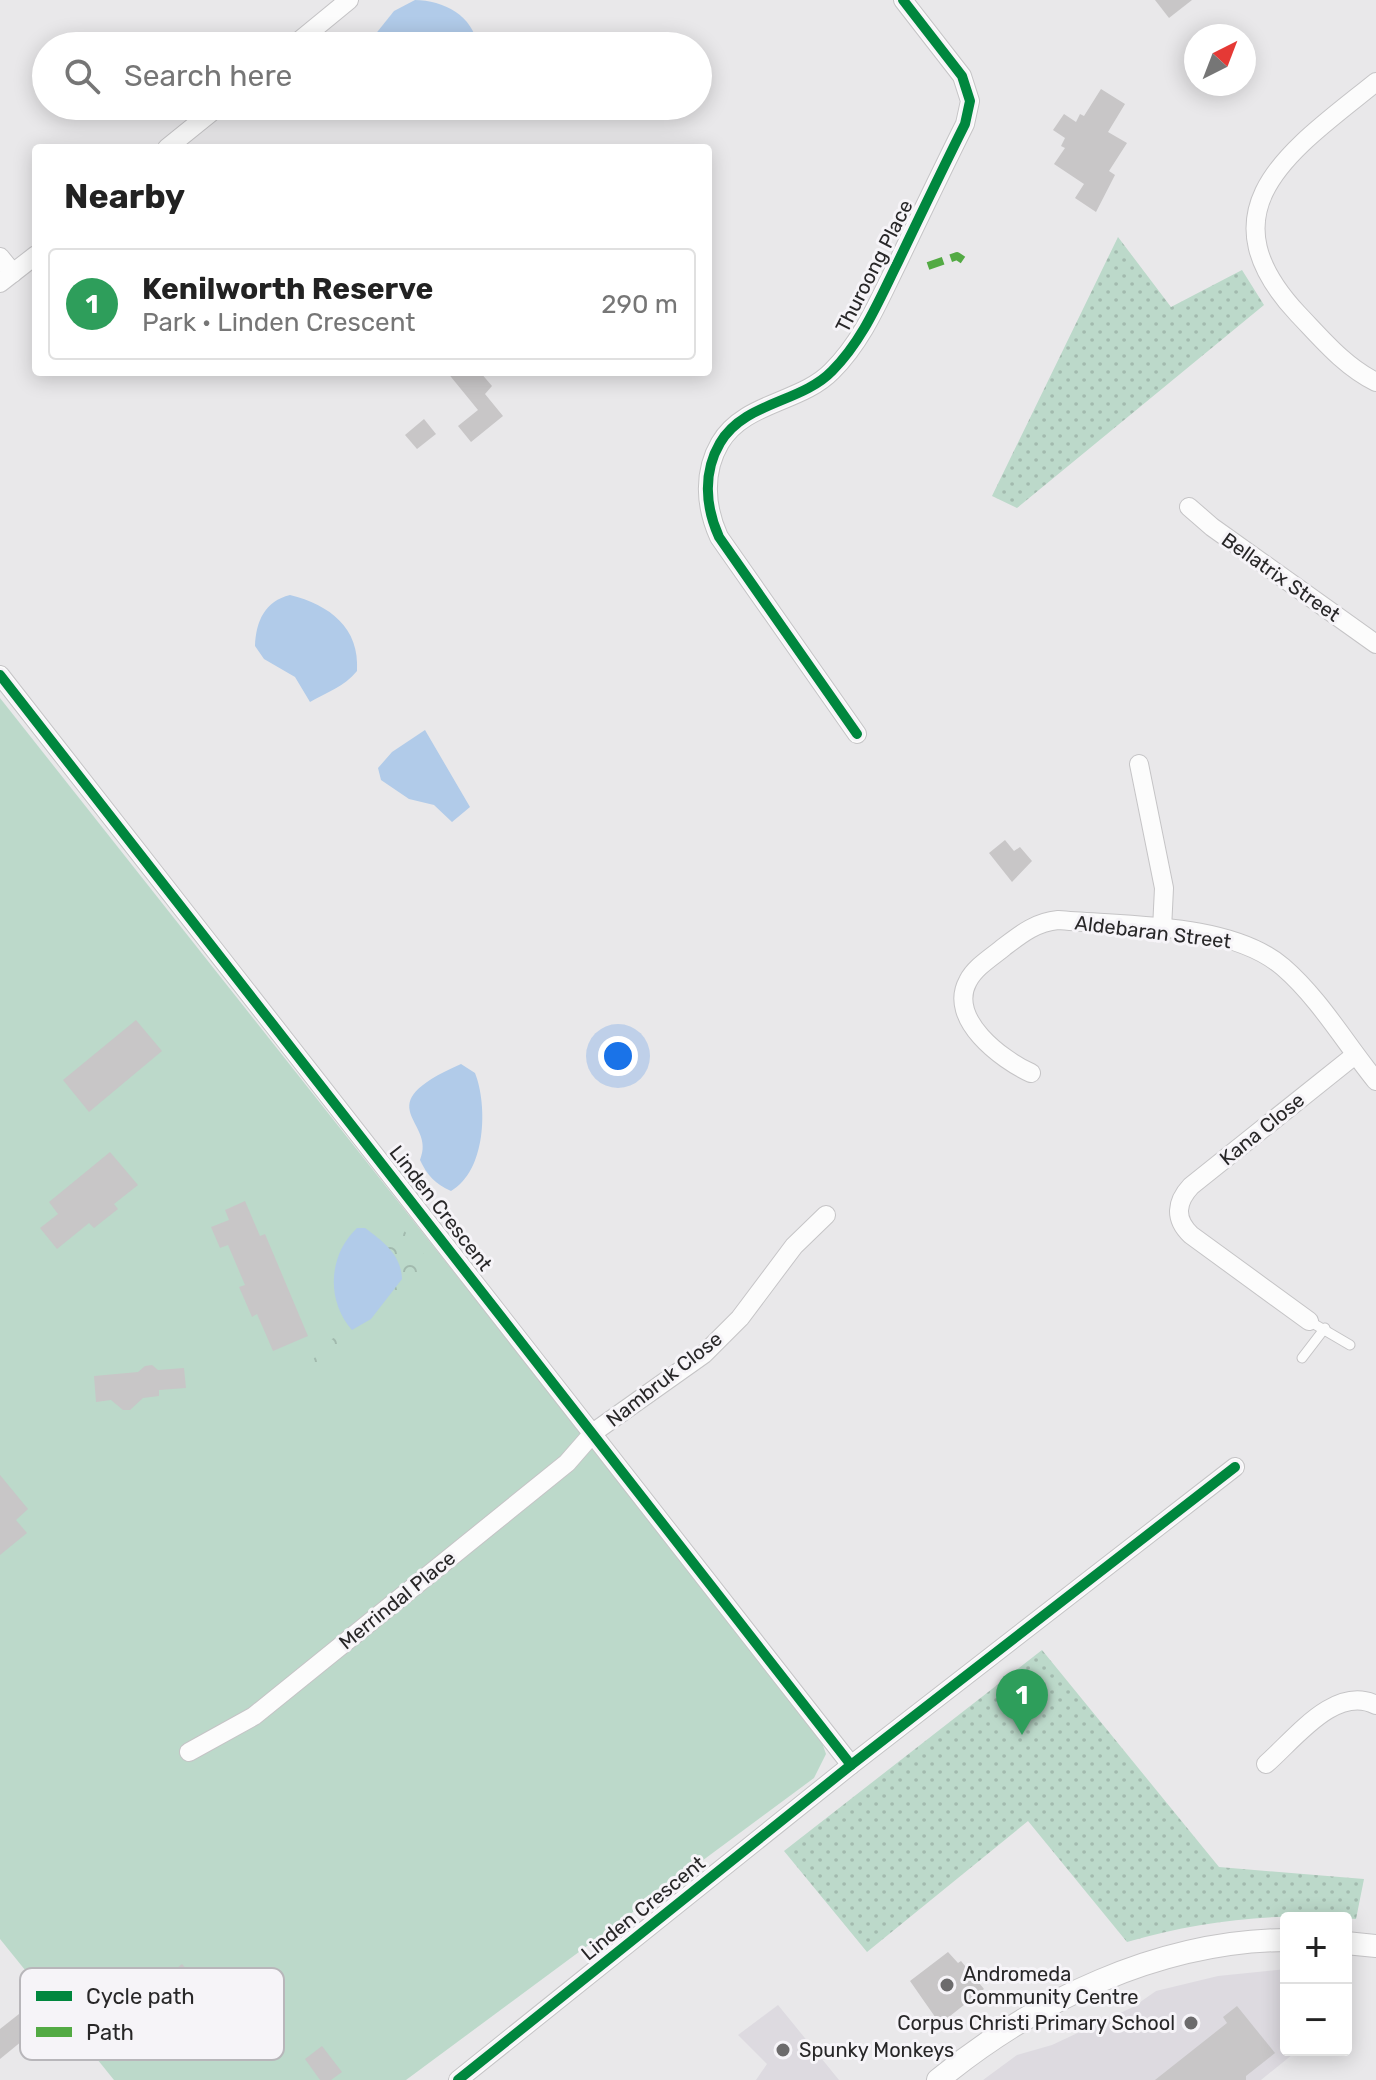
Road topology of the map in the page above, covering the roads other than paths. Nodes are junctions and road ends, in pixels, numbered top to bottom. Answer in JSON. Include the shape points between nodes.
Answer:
{"nodes":[{"id":1,"x":349,"y":0,"type":"edge"},
{"id":2,"x":903,"y":0,"type":"edge"},
{"id":3,"x":310,"y":32,"type":"edge"},
{"id":4,"x":1376,"y":82,"type":"edge"},
{"id":5,"x":202,"y":120,"type":"edge"},
{"id":6,"x":172,"y":144,"type":"edge"},
{"id":7,"x":0,"y":257,"type":"edge"},
{"id":8,"x":32,"y":258,"type":"edge"},
{"id":9,"x":7,"y":278,"type":"edge"},
{"id":10,"x":1376,"y":382,"type":"edge"},
{"id":11,"x":1189,"y":507,"type":"dead end"},
{"id":12,"x":1376,"y":644,"type":"edge"},
{"id":13,"x":0,"y":675,"type":"edge"},
{"id":14,"x":857,"y":734,"type":"dead end"},
{"id":15,"x":1139,"y":764,"type":"dead end"},
{"id":16,"x":1162,"y":929,"type":"junction"},
{"id":17,"x":1355,"y":1055,"type":"junction"},
{"id":18,"x":1031,"y":1073,"type":"dead end"},
{"id":19,"x":1376,"y":1081,"type":"edge"},
{"id":20,"x":826,"y":1215,"type":"dead end"},
{"id":21,"x":1317,"y":1325,"type":"junction"},
{"id":22,"x":1350,"y":1345,"type":"dead end"},
{"id":23,"x":1302,"y":1358,"type":"dead end"},
{"id":24,"x":594,"y":1432,"type":"junction"},
{"id":25,"x":1235,"y":1467,"type":"dead end"},
{"id":26,"x":1376,"y":1705,"type":"edge"},
{"id":27,"x":189,"y":1752,"type":"dead end"},
{"id":28,"x":1266,"y":1764,"type":"dead end"},
{"id":29,"x":851,"y":1765,"type":"junction"},
{"id":30,"x":1376,"y":1939,"type":"edge"},
{"id":31,"x":1280,"y":1941,"type":"edge"},
{"id":32,"x":1352,"y":1944,"type":"edge"},
{"id":33,"x":1376,"y":1946,"type":"edge"},
{"id":34,"x":458,"y":2080,"type":"edge"},
{"id":35,"x":938,"y":2080,"type":"edge"}],
"edges":[{"from":1,"to":3,"type":"street"},
{"from":2,"to":14,"type":"street","name":"Thuroong Place","via":[[969,90],[965,124],[856,343],[824,379],[735,424],[721,442],[709,476],[710,513],[719,537]]},
{"from":4,"to":10,"type":"street","via":[[1283,163],[1262,199],[1255,231],[1263,267],[1277,291],[1337,355]]},
{"from":5,"to":6,"type":"street"},
{"from":7,"to":9,"type":"street"},
{"from":8,"to":9,"type":"street"},
{"from":11,"to":12,"type":"street","name":"Bellatrix Street"},
{"from":13,"to":24,"type":"street","name":"Linden Crescent"},
{"from":15,"to":16,"type":"street","via":[[1164,888]]},
{"from":16,"to":17,"type":"street","name":"Aldebaran Street","via":[[1234,941],[1273,959],[1292,975]]},
{"from":16,"to":18,"type":"street","name":"Aldebaran Street","via":[[1051,920],[1019,935],[973,973],[963,998],[968,1017],[1005,1060]]},
{"from":17,"to":19,"type":"street","name":"Aldebaran Street"},
{"from":17,"to":21,"type":"street","name":"Kana Close","via":[[1191,1186],[1169,1211],[1191,1235]]},
{"from":20,"to":24,"type":"street","name":"Nambruk Close","via":[[704,1354]]},
{"from":21,"to":22,"type":"lane"},
{"from":21,"to":23,"type":"lane"},
{"from":24,"to":27,"type":"street","name":"Merrindal Place","via":[[567,1463],[254,1716]]},
{"from":24,"to":29,"type":"street","name":"Linden Crescent"},
{"from":25,"to":29,"type":"street","name":"Linden Crescent"},
{"from":26,"to":28,"type":"street","via":[[1352,1694]]},
{"from":29,"to":34,"type":"street","name":"Linden Crescent"},
{"from":30,"to":33,"type":"street"},
{"from":31,"to":35,"type":"street","via":[[1214,1948],[1102,1980],[1018,2022]]},
{"from":32,"to":33,"type":"street"}]}
